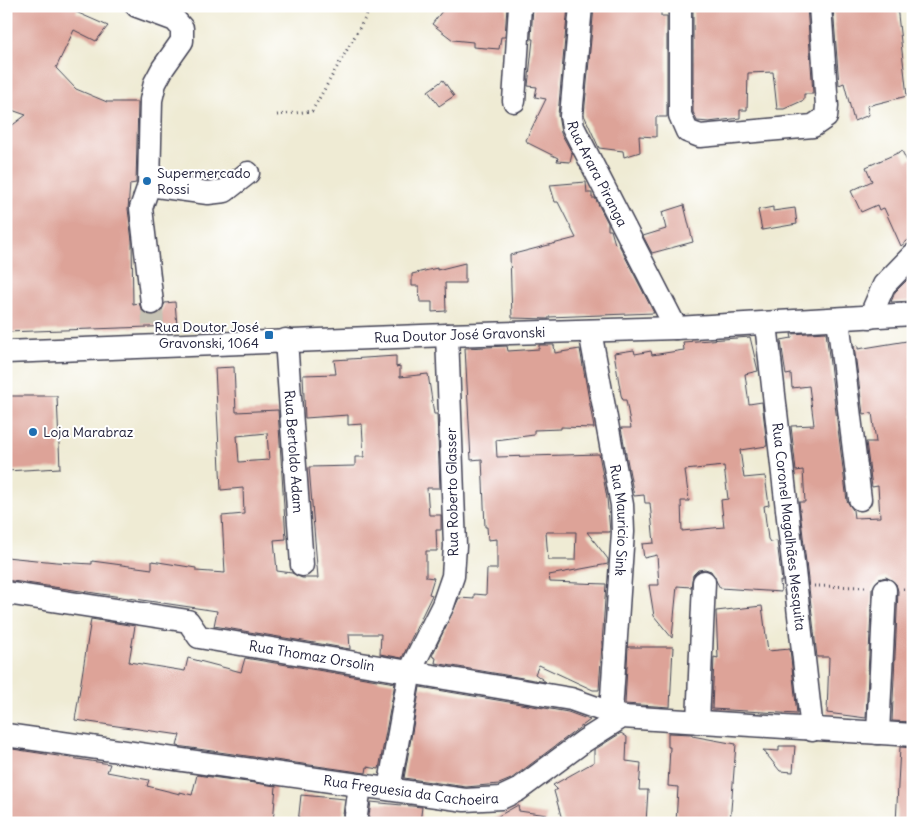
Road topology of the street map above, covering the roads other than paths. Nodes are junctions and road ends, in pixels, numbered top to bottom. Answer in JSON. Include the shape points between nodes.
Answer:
{"nodes":[{"id":1,"x":137,"y":6,"type":"edge"},
{"id":2,"x":520,"y":6,"type":"edge"},
{"id":3,"x":581,"y":6,"type":"edge"},
{"id":4,"x":680,"y":6,"type":"edge"},
{"id":5,"x":820,"y":6,"type":"edge"},
{"id":6,"x":514,"y":100,"type":"dead end"},
{"id":7,"x":248,"y":172,"type":"dead end"},
{"id":8,"x":149,"y":185,"type":"junction"},
{"id":9,"x":913,"y":255,"type":"edge"},
{"id":10,"x":152,"y":303,"type":"tunnel mouth"},
{"id":11,"x":913,"y":314,"type":"edge"},
{"id":12,"x":870,"y":317,"type":"junction"},
{"id":13,"x":838,"y":318,"type":"junction"},
{"id":14,"x":766,"y":324,"type":"junction"},
{"id":15,"x":676,"y":328,"type":"junction"},
{"id":16,"x":590,"y":331,"type":"junction"},
{"id":17,"x":447,"y":335,"type":"junction"},
{"id":18,"x":286,"y":340,"type":"junction"},
{"id":19,"x":6,"y":352,"type":"edge"},
{"id":20,"x":860,"y":499,"type":"dead end"},
{"id":21,"x":302,"y":565,"type":"dead end"},
{"id":22,"x":704,"y":582,"type":"dead end"},
{"id":23,"x":885,"y":590,"type":"road end"},
{"id":24,"x":6,"y":593,"type":"edge"},
{"id":25,"x":410,"y":671,"type":"junction"},
{"id":26,"x":616,"y":714,"type":"junction"},
{"id":27,"x":698,"y":722,"type":"junction"},
{"id":28,"x":812,"y":730,"type":"junction"},
{"id":29,"x":878,"y":733,"type":"junction"},
{"id":30,"x":6,"y":735,"type":"edge"},
{"id":31,"x":913,"y":735,"type":"edge"},
{"id":32,"x":360,"y":785,"type":"junction"},
{"id":33,"x":389,"y":789,"type":"junction"},
{"id":34,"x":355,"y":823,"type":"edge"}],
"edges":[{"from":1,"to":8,"type":"street","via":[[175,20],[182,28],[182,41],[155,83],[151,100]]},
{"from":2,"to":6,"type":"street"},
{"from":3,"to":15,"type":"street","name":"Rua Arara Piranga","via":[[572,101],[573,127]]},
{"from":4,"to":5,"type":"street","via":[[680,115],[687,131],[700,136],[813,126],[826,116]]},
{"from":7,"to":8,"type":"street","via":[[225,191],[208,193]]},
{"from":8,"to":10,"type":"street","via":[[141,208]]},
{"from":9,"to":12,"type":"street","via":[[884,284]]},
{"from":11,"to":12,"type":"street","name":"Rua Doutor José Gravonski"},
{"from":12,"to":13,"type":"street","name":"Rua Doutor José Gravonski"},
{"from":13,"to":14,"type":"street","name":"Rua Doutor José Gravonski"},
{"from":13,"to":20,"type":"street"},
{"from":14,"to":15,"type":"street","name":"Rua Doutor José Gravonski"},
{"from":14,"to":28,"type":"street","name":"Rua Coronel Magalhães Mesquita"},
{"from":15,"to":16,"type":"street","name":"Rua Doutor José Gravonski"},
{"from":16,"to":17,"type":"street","name":"Rua Doutor José Gravonski"},
{"from":16,"to":26,"type":"street","name":"Rua Mauricio Sink","via":[[622,505]]},
{"from":17,"to":18,"type":"street","name":"Rua Doutor José Gravonski"},
{"from":17,"to":25,"type":"street","name":"Rua Roberto Glasser","via":[[455,546],[453,576]]},
{"from":18,"to":19,"type":"street","name":"Rua Doutor José Gravonski","via":[[153,336]]},
{"from":18,"to":21,"type":"street","name":"Rua Bertoldo Adam"},
{"from":22,"to":27,"type":"street"},
{"from":23,"to":29,"type":"street"},
{"from":24,"to":25,"type":"street","name":"Rua Thomaz Orsolin","via":[[188,621],[199,637]]},
{"from":25,"to":26,"type":"street","name":"Rua Thomaz Orsolin","via":[[570,699]]},
{"from":25,"to":33,"type":"street","name":"Rua Roberto Glasser"},
{"from":26,"to":27,"type":"street"},
{"from":26,"to":33,"type":"street","name":"Rua Freguesia da Cachoeira","via":[[584,742],[518,790],[501,798],[465,800]]},
{"from":27,"to":28,"type":"street"},
{"from":28,"to":29,"type":"street"},
{"from":29,"to":31,"type":"street"},
{"from":30,"to":32,"type":"street","name":"Rua Freguesia da Cachoeira"},
{"from":32,"to":33,"type":"street","name":"Rua Freguesia da Cachoeira"},
{"from":32,"to":34,"type":"street"}]}
